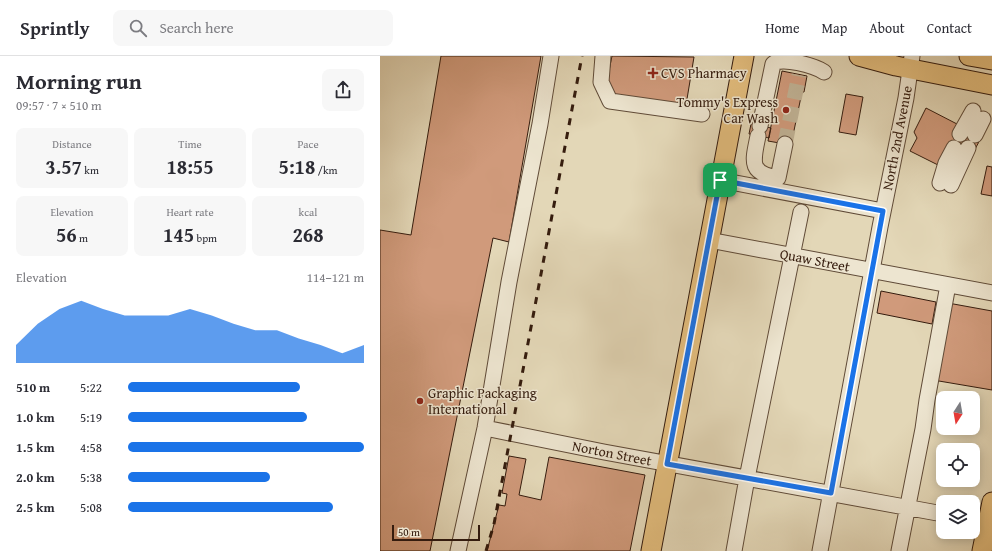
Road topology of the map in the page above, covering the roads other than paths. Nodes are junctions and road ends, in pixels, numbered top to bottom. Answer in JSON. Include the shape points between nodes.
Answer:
{"nodes":[{"id":1,"x":551,"y":56,"type":"edge"},
{"id":2,"x":604,"y":56,"type":"edge"},
{"id":3,"x":744,"y":56,"type":"edge"},
{"id":4,"x":859,"y":56,"type":"edge"},
{"id":5,"x":969,"y":56,"type":"edge"},
{"id":6,"x":992,"y":60,"type":"edge"},
{"id":7,"x":911,"y":62,"type":"edge"},
{"id":8,"x":799,"y":75,"type":"dead end"},
{"id":9,"x":992,"y":85,"type":"edge"},
{"id":10,"x":702,"y":114,"type":"dead end"},
{"id":11,"x":978,"y":115,"type":"dead end"},
{"id":12,"x":785,"y":144,"type":"tunnel mouth"},
{"id":13,"x":720,"y":180,"type":"junction"},
{"id":14,"x":946,"y":184,"type":"dead end"},
{"id":15,"x":883,"y":211,"type":"junction"},
{"id":16,"x":801,"y":212,"type":"dead end"},
{"id":17,"x":708,"y":240,"type":"junction"},
{"id":18,"x":793,"y":256,"type":"junction"},
{"id":19,"x":872,"y":271,"type":"junction"},
{"id":20,"x":948,"y":285,"type":"junction"},
{"id":21,"x":992,"y":293,"type":"edge"},
{"id":22,"x":485,"y":428,"type":"junction"},
{"id":23,"x":667,"y":464,"type":"junction"},
{"id":24,"x":747,"y":478,"type":"junction"},
{"id":25,"x":831,"y":493,"type":"junction"},
{"id":26,"x":992,"y":502,"type":"edge"},
{"id":27,"x":907,"y":508,"type":"junction"},
{"id":28,"x":936,"y":513,"type":"edge"},
{"id":29,"x":984,"y":522,"type":"edge"},
{"id":30,"x":458,"y":551,"type":"edge"},
{"id":31,"x":651,"y":551,"type":"edge"},
{"id":32,"x":734,"y":551,"type":"edge"},
{"id":33,"x":820,"y":551,"type":"edge"},
{"id":34,"x":899,"y":551,"type":"edge"},
{"id":35,"x":982,"y":551,"type":"edge"}],
"edges":[{"from":1,"to":22,"type":"street"},
{"from":2,"to":10,"type":"street","via":[[601,82],[610,100]]},
{"from":3,"to":13,"type":"main road"},
{"from":4,"to":7,"type":"main road"},
{"from":5,"to":6,"type":"main road"},
{"from":7,"to":9,"type":"main road"},
{"from":7,"to":15,"type":"street","name":"North 2nd Avenue"},
{"from":8,"to":12,"type":"street","via":[[806,69],[824,72],[812,66],[781,61],[773,64],[754,160],[764,176],[778,178]]},
{"from":11,"to":14,"type":"street","via":[[964,141],[946,163]]},
{"from":13,"to":15,"type":"street"},
{"from":13,"to":17,"type":"main road"},
{"from":15,"to":19,"type":"street","name":"North 2nd Avenue"},
{"from":16,"to":18,"type":"street"},
{"from":17,"to":18,"type":"street","name":"Quaw Street"},
{"from":17,"to":23,"type":"main road"},
{"from":18,"to":19,"type":"street","name":"Quaw Street"},
{"from":18,"to":24,"type":"street"},
{"from":19,"to":20,"type":"street","name":"Quaw Street"},
{"from":19,"to":25,"type":"street","name":"North 2nd Avenue"},
{"from":20,"to":21,"type":"street","name":"Quaw Street"},
{"from":20,"to":27,"type":"street"},
{"from":22,"to":23,"type":"street","name":"Norton Street"},
{"from":22,"to":30,"type":"street"},
{"from":23,"to":24,"type":"street","name":"Norton Street"},
{"from":23,"to":31,"type":"main road"},
{"from":24,"to":25,"type":"street","name":"Norton Street"},
{"from":24,"to":32,"type":"street"},
{"from":25,"to":27,"type":"street","name":"Norton Street"},
{"from":25,"to":33,"type":"street","name":"North 2nd Avenue"},
{"from":26,"to":29,"type":"main road"},
{"from":27,"to":28,"type":"street","name":"Norton Street"},
{"from":27,"to":34,"type":"street"},
{"from":29,"to":35,"type":"main road"}]}
